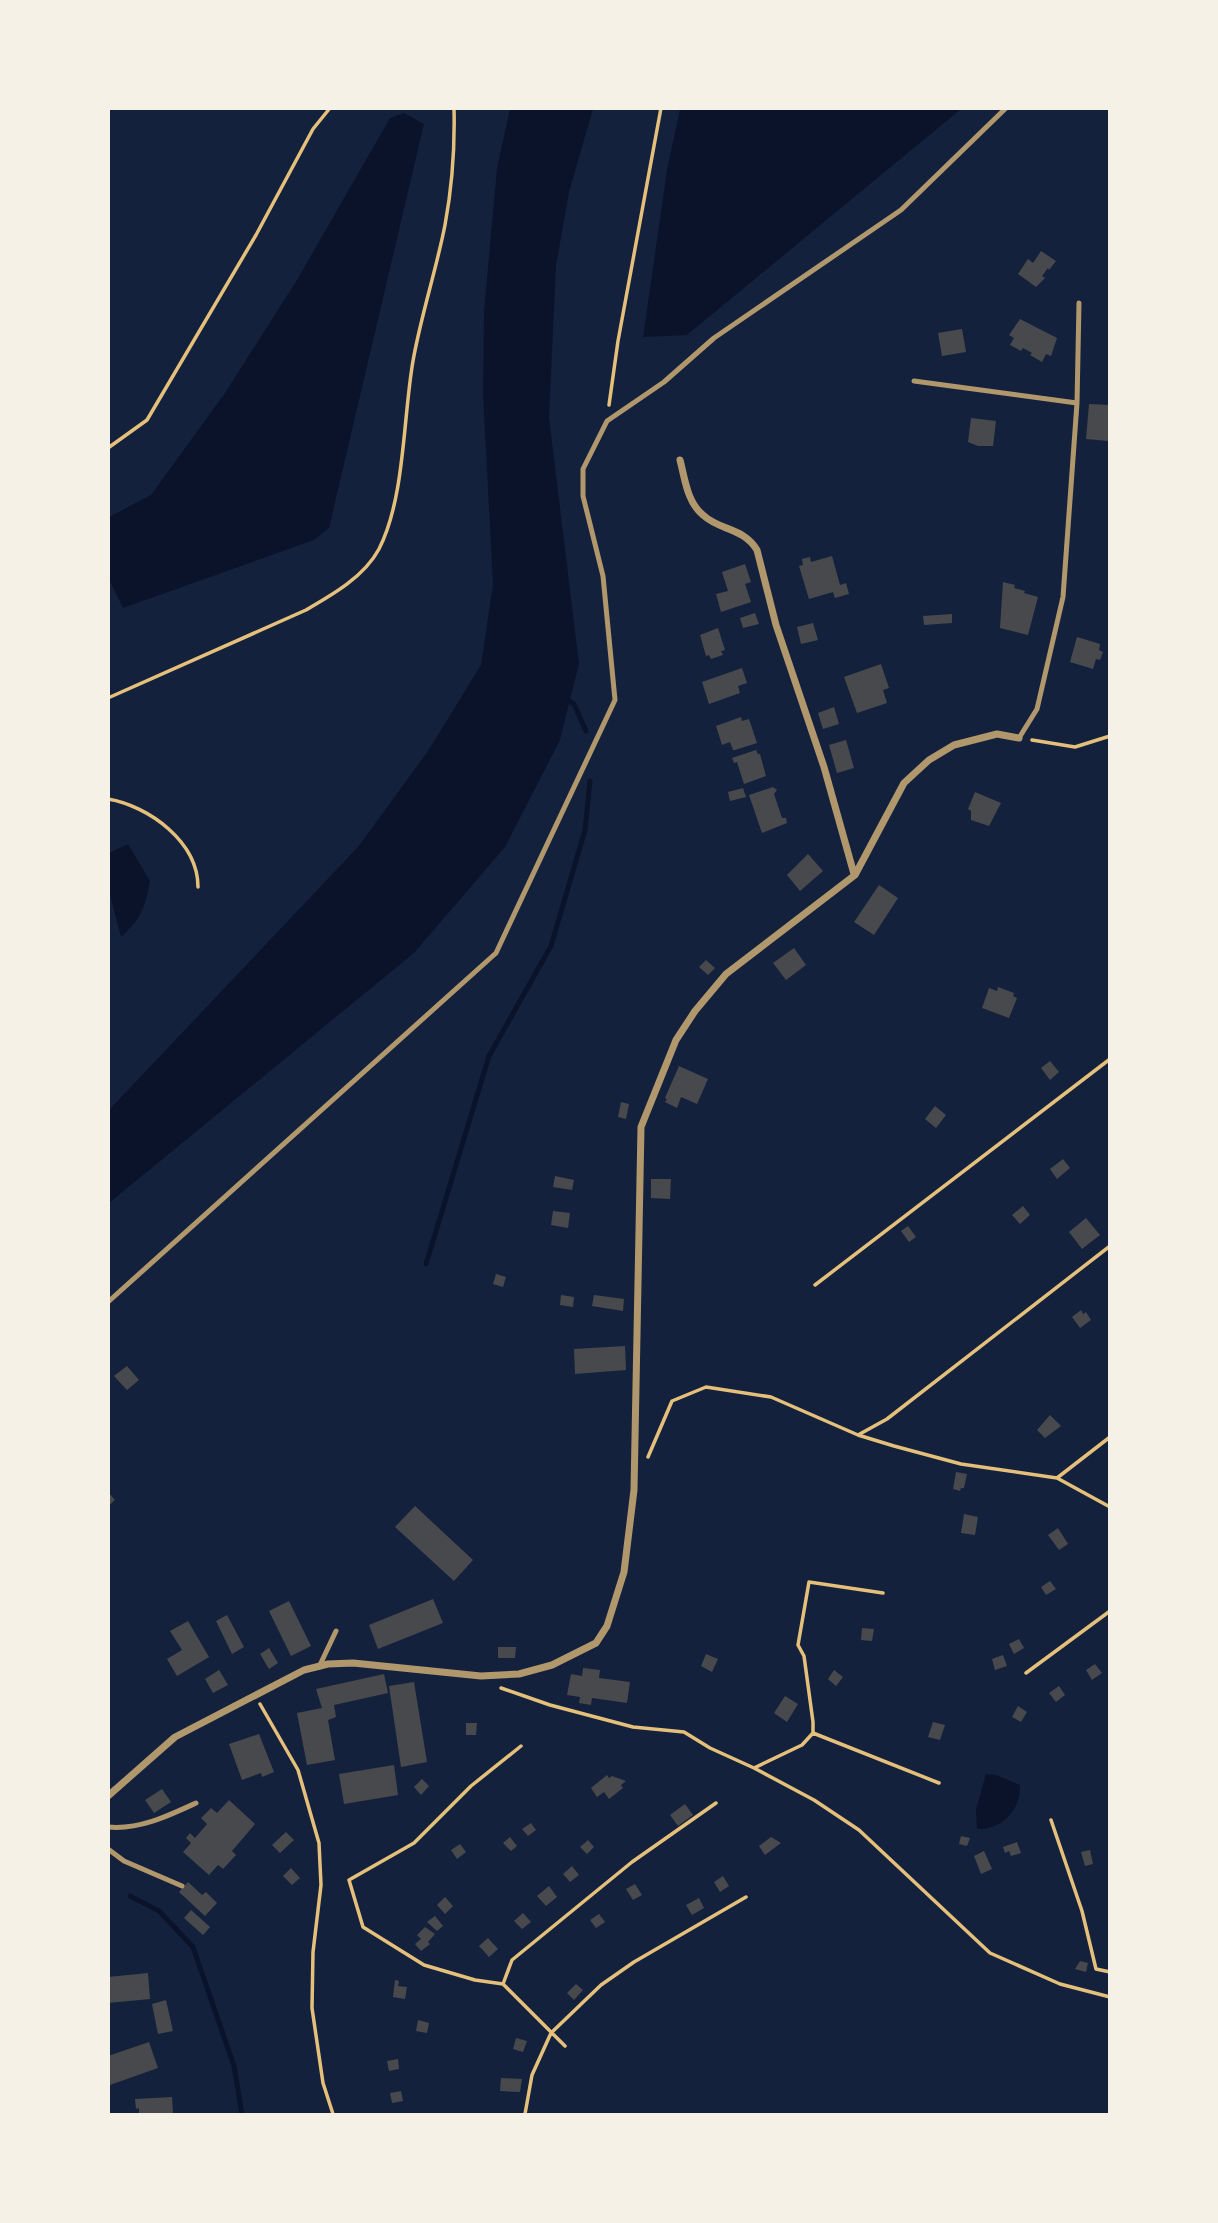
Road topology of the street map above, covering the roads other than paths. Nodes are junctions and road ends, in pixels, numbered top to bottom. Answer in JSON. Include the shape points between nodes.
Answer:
{"nodes":[{"id":1,"x":1006,"y":108,"type":"edge"},
{"id":2,"x":1079,"y":303,"type":"dead end"},
{"id":3,"x":914,"y":381,"type":"dead end"},
{"id":4,"x":1077,"y":403,"type":"junction"},
{"id":5,"x":680,"y":460,"type":"dead end"},
{"id":6,"x":1019,"y":738,"type":"joint"},
{"id":7,"x":855,"y":875,"type":"junction"},
{"id":8,"x":108,"y":1301,"type":"edge"},
{"id":9,"x":336,"y":1631,"type":"dead end"},
{"id":10,"x":319,"y":1667,"type":"junction"},
{"id":11,"x":108,"y":1796,"type":"edge"},
{"id":12,"x":196,"y":1804,"type":"dead end"},
{"id":13,"x":108,"y":1828,"type":"edge"},
{"id":14,"x":108,"y":1849,"type":"edge"},
{"id":15,"x":182,"y":1886,"type":"dead end"}],
"edges":[{"from":1,"to":8,"type":"lane","via":[[901,211],[714,338],[664,382],[607,421],[583,468],[583,496],[603,576],[615,700],[495,953]]},
{"from":2,"to":4,"type":"lane"},
{"from":3,"to":4,"type":"lane"},
{"from":4,"to":6,"type":"lane","via":[[1063,597],[1037,709]]},
{"from":5,"to":7,"type":"street","via":[[691,500],[703,516],[736,531],[757,550]]},
{"from":6,"to":7,"type":"street","via":[[997,734],[954,745],[929,760],[904,783]]},
{"from":7,"to":10,"type":"street","via":[[726,974],[676,1040],[641,1127],[634,1490],[624,1572],[607,1626],[596,1643],[552,1665],[519,1674],[481,1675],[353,1662]]},
{"from":9,"to":10,"type":"lane"},
{"from":10,"to":11,"type":"street","via":[[304,1670],[175,1737]]},
{"from":12,"to":13,"type":"lane","via":[[156,1821]]},
{"from":14,"to":15,"type":"lane","via":[[124,1861]]}]}
